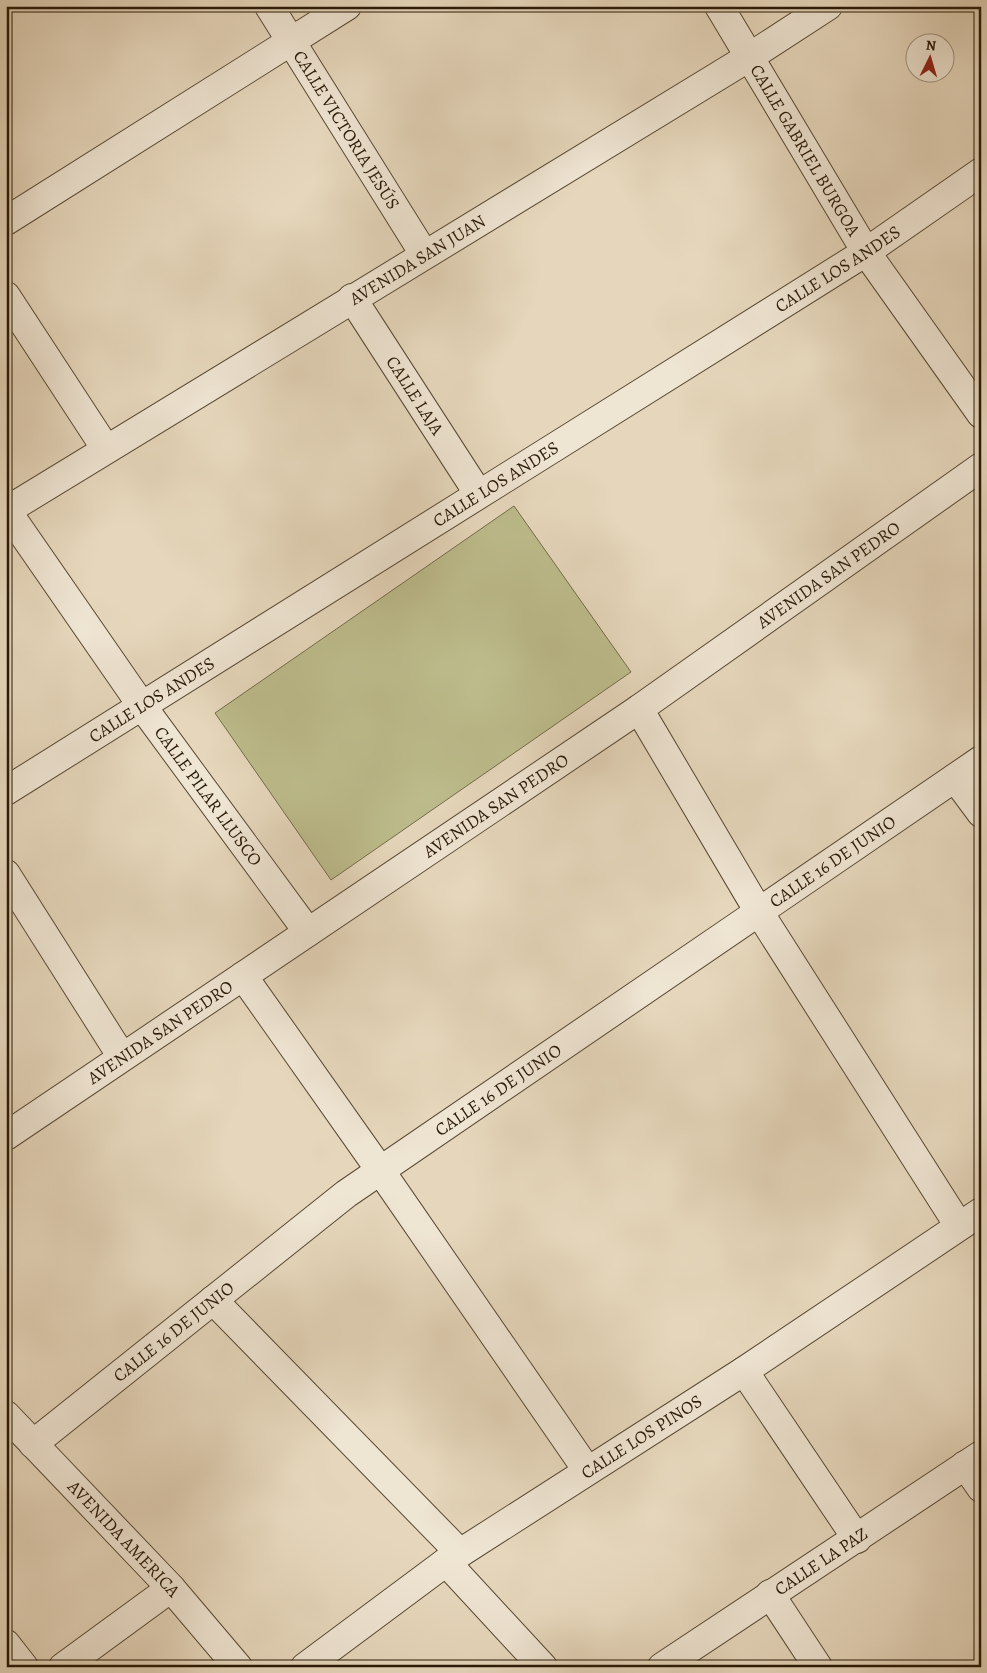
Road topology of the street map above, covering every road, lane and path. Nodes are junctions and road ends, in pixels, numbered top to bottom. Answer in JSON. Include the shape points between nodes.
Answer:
{"nodes":[{"id":1,"x":270,"y":6,"type":"edge"},
{"id":2,"x":347,"y":6,"type":"edge"},
{"id":3,"x":719,"y":6,"type":"edge"},
{"id":4,"x":828,"y":6,"type":"edge"},
{"id":5,"x":291,"y":41,"type":"junction"},
{"id":6,"x":750,"y":56,"type":"junction"},
{"id":7,"x":981,"y":172,"type":"edge"},
{"id":8,"x":6,"y":221,"type":"edge"},
{"id":9,"x":866,"y":252,"type":"junction"},
{"id":10,"x":424,"y":254,"type":"junction"},
{"id":11,"x":6,"y":296,"type":"edge"},
{"id":12,"x":352,"y":298,"type":"junction"},
{"id":13,"x":981,"y":414,"type":"edge"},
{"id":14,"x":106,"y":449,"type":"junction"},
{"id":15,"x":981,"y":468,"type":"edge"},
{"id":16,"x":478,"y":493,"type":"junction"},
{"id":17,"x":7,"y":511,"type":"edge"},
{"id":18,"x":142,"y":706,"type":"junction"},
{"id":19,"x":639,"y":709,"type":"junction"},
{"id":20,"x":981,"y":760,"type":"edge"},
{"id":21,"x":954,"y":778,"type":"junction"},
{"id":22,"x":6,"y":792,"type":"edge"},
{"id":23,"x":981,"y":813,"type":"edge"},
{"id":24,"x":6,"y":874,"type":"edge"},
{"id":25,"x":759,"y":912,"type":"junction"},
{"id":26,"x":308,"y":932,"type":"junction"},
{"id":27,"x":243,"y":976,"type":"junction"},
{"id":28,"x":122,"y":1057,"type":"junction"},
{"id":29,"x":6,"y":1136,"type":"edge"},
{"id":30,"x":380,"y":1170,"type":"junction"},
{"id":31,"x":970,"y":1219,"type":"edge"},
{"id":32,"x":213,"y":1300,"type":"junction"},
{"id":33,"x":744,"y":1371,"type":"junction"},
{"id":34,"x":6,"y":1415,"type":"edge"},
{"id":35,"x":33,"y":1444,"type":"junction"},
{"id":36,"x":973,"y":1460,"type":"edge"},
{"id":37,"x":587,"y":1470,"type":"junction"},
{"id":38,"x":981,"y":1488,"type":"edge"},
{"id":39,"x":856,"y":1539,"type":"junction"},
{"id":40,"x":453,"y":1557,"type":"junction"},
{"id":41,"x":171,"y":1588,"type":"junction"},
{"id":42,"x":770,"y":1594,"type":"junction"},
{"id":43,"x":6,"y":1644,"type":"edge"},
{"id":44,"x":24,"y":1667,"type":"edge"},
{"id":45,"x":63,"y":1667,"type":"edge"},
{"id":46,"x":238,"y":1667,"type":"edge"},
{"id":47,"x":305,"y":1667,"type":"edge"},
{"id":48,"x":543,"y":1667,"type":"edge"},
{"id":49,"x":662,"y":1667,"type":"edge"},
{"id":50,"x":818,"y":1667,"type":"edge"}],
"edges":[{"from":1,"to":5,"type":"street","name":"CALLE VICTORIA JESÚS"},
{"from":2,"to":5,"type":"street"},
{"from":3,"to":6,"type":"street","name":"CALLE GABRIEL BURGOA"},
{"from":4,"to":6,"type":"street","name":"AVENIDA SAN JUAN"},
{"from":5,"to":8,"type":"street"},
{"from":5,"to":10,"type":"street","name":"CALLE VICTORIA JESÚS"},
{"from":6,"to":9,"type":"street","name":"CALLE GABRIEL BURGOA"},
{"from":6,"to":10,"type":"street","name":"AVENIDA SAN JUAN"},
{"from":7,"to":9,"type":"street","name":"CALLE LOS ANDES"},
{"from":9,"to":13,"type":"street","name":"CALLE GABRIEL BURGOA"},
{"from":9,"to":16,"type":"street","name":"CALLE LOS ANDES"},
{"from":10,"to":12,"type":"street","name":"AVENIDA SAN JUAN"},
{"from":11,"to":14,"type":"street"},
{"from":12,"to":14,"type":"street","name":"AVENIDA SAN JUAN"},
{"from":12,"to":16,"type":"street","name":"CALLE LAJA"},
{"from":14,"to":17,"type":"street","name":"AVENIDA SAN JUAN"},
{"from":15,"to":19,"type":"street","name":"AVENIDA SAN PEDRO"},
{"from":16,"to":18,"type":"street","name":"CALLE LOS ANDES"},
{"from":17,"to":18,"type":"street","name":"CALLE PILAR LLUSCO"},
{"from":18,"to":22,"type":"street","name":"CALLE LOS ANDES"},
{"from":18,"to":26,"type":"street","name":"CALLE PILAR LLUSCO"},
{"from":19,"to":25,"type":"street"},
{"from":19,"to":26,"type":"street","name":"AVENIDA SAN PEDRO"},
{"from":20,"to":21,"type":"street","name":"CALLE 16 DE JUNIO"},
{"from":21,"to":23,"type":"street"},
{"from":21,"to":25,"type":"street","name":"CALLE 16 DE JUNIO"},
{"from":24,"to":28,"type":"street"},
{"from":25,"to":30,"type":"street","name":"CALLE 16 DE JUNIO"},
{"from":25,"to":31,"type":"street"},
{"from":26,"to":27,"type":"street","name":"AVENIDA SAN PEDRO"},
{"from":27,"to":28,"type":"street","name":"AVENIDA SAN PEDRO"},
{"from":27,"to":30,"type":"street"},
{"from":28,"to":29,"type":"street","name":"AVENIDA SAN PEDRO"},
{"from":30,"to":32,"type":"street","name":"CALLE 16 DE JUNIO"},
{"from":30,"to":37,"type":"street"},
{"from":31,"to":33,"type":"street","name":"CALLE LOS PINOS"},
{"from":32,"to":35,"type":"street","name":"CALLE 16 DE JUNIO"},
{"from":32,"to":40,"type":"street"},
{"from":33,"to":37,"type":"street","name":"CALLE LOS PINOS"},
{"from":33,"to":39,"type":"street"},
{"from":34,"to":35,"type":"street","name":"AVENIDA AMERICA"},
{"from":35,"to":41,"type":"street","name":"AVENIDA AMERICA"},
{"from":36,"to":38,"type":"street"},
{"from":36,"to":39,"type":"street","name":"CALLE LA PAZ"},
{"from":37,"to":40,"type":"street","name":"CALLE LOS PINOS"},
{"from":39,"to":42,"type":"street","name":"CALLE LA PAZ"},
{"from":40,"to":47,"type":"street","name":"CALLE LOS PINOS"},
{"from":40,"to":48,"type":"street"},
{"from":41,"to":45,"type":"street"},
{"from":41,"to":46,"type":"street","name":"AVENIDA AMERICA"},
{"from":42,"to":49,"type":"street","name":"CALLE LA PAZ"},
{"from":42,"to":50,"type":"street"},
{"from":43,"to":44,"type":"street"}]}
